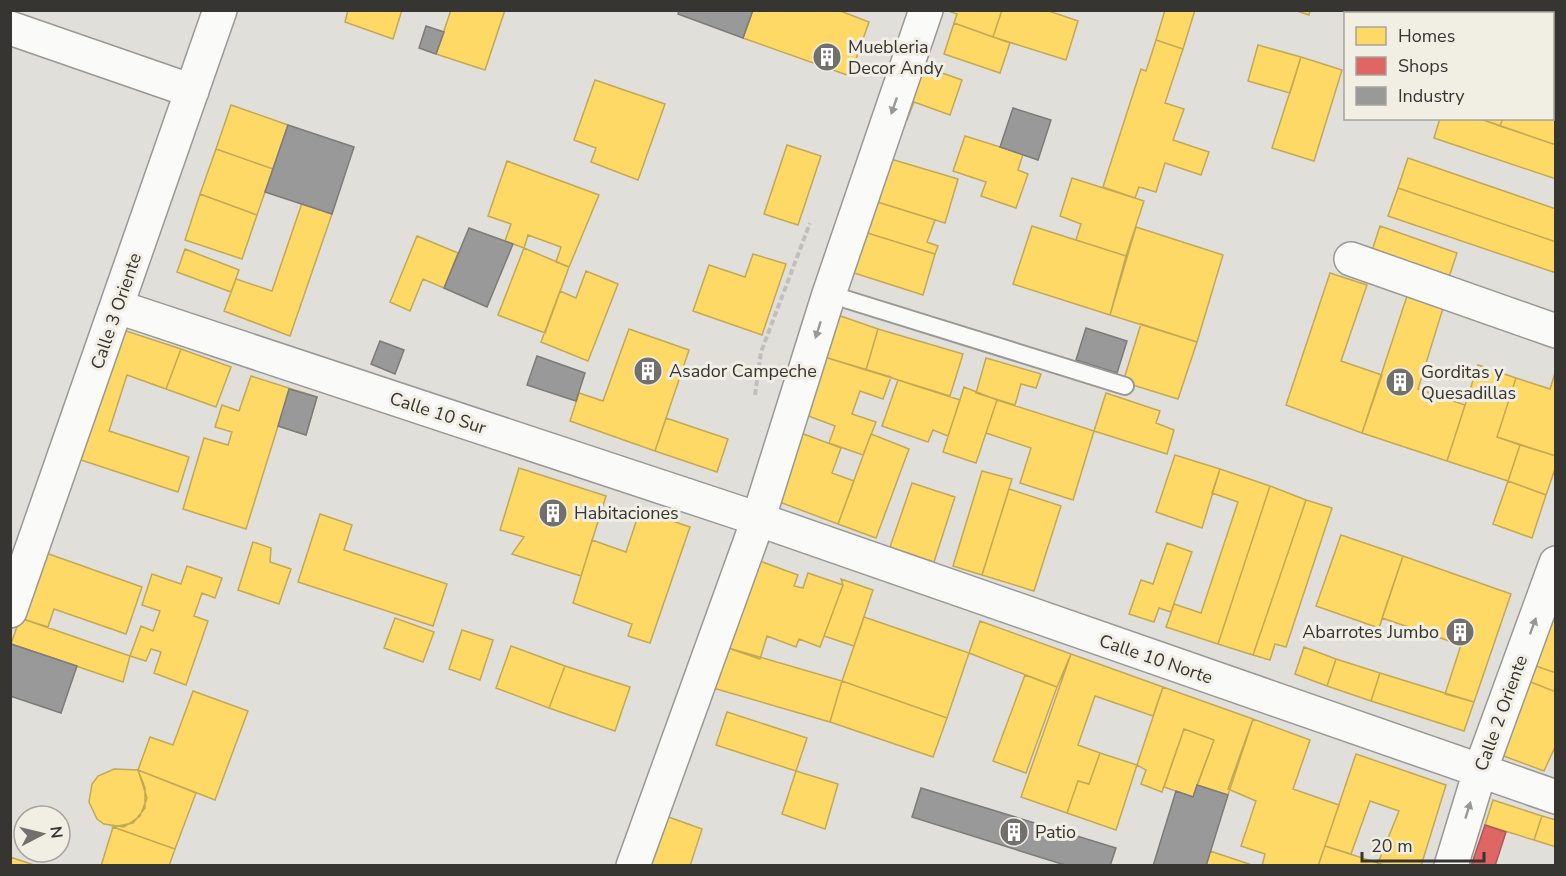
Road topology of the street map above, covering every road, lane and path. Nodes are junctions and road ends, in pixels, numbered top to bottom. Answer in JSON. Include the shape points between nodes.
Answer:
{"nodes":[{"id":1,"x":220,"y":10,"type":"edge"},
{"id":2,"x":926,"y":10,"type":"edge"},
{"id":3,"x":10,"y":28,"type":"edge"},
{"id":4,"x":192,"y":91,"type":"junction"},
{"id":5,"x":1351,"y":259,"type":"dead end"},
{"id":6,"x":829,"y":294,"type":"junction"},
{"id":7,"x":118,"y":307,"type":"junction"},
{"id":8,"x":1556,"y":332,"type":"edge"},
{"id":9,"x":1125,"y":386,"type":"dead end"},
{"id":10,"x":758,"y":520,"type":"junction"},
{"id":11,"x":1556,"y":562,"type":"edge"},
{"id":12,"x":12,"y":602,"type":"edge"},
{"id":13,"x":1480,"y":771,"type":"junction"},
{"id":14,"x":1556,"y":797,"type":"edge"},
{"id":15,"x":633,"y":866,"type":"edge"},
{"id":16,"x":1450,"y":866,"type":"edge"}],
"edges":[{"from":1,"to":4,"type":"street","name":"Calle 3 Oriente"},
{"from":2,"to":6,"type":"street","one_way":true},
{"from":3,"to":4,"type":"street"},
{"from":4,"to":7,"type":"street","name":"Calle 3 Oriente"},
{"from":5,"to":8,"type":"street"},
{"from":6,"to":9,"type":"lane"},
{"from":6,"to":10,"type":"street","one_way":true},
{"from":7,"to":10,"type":"street","name":"Calle 10 Sur"},
{"from":7,"to":12,"type":"street","name":"Calle 3 Oriente"},
{"from":10,"to":13,"type":"street","name":"Calle 10 Norte"},
{"from":10,"to":15,"type":"street"},
{"from":13,"to":11,"type":"street","name":"Calle 2 Oriente","one_way":true},
{"from":13,"to":14,"type":"street","name":"Calle 10 Norte"},
{"from":16,"to":13,"type":"street","name":"Calle 2 Oriente","one_way":true}]}
